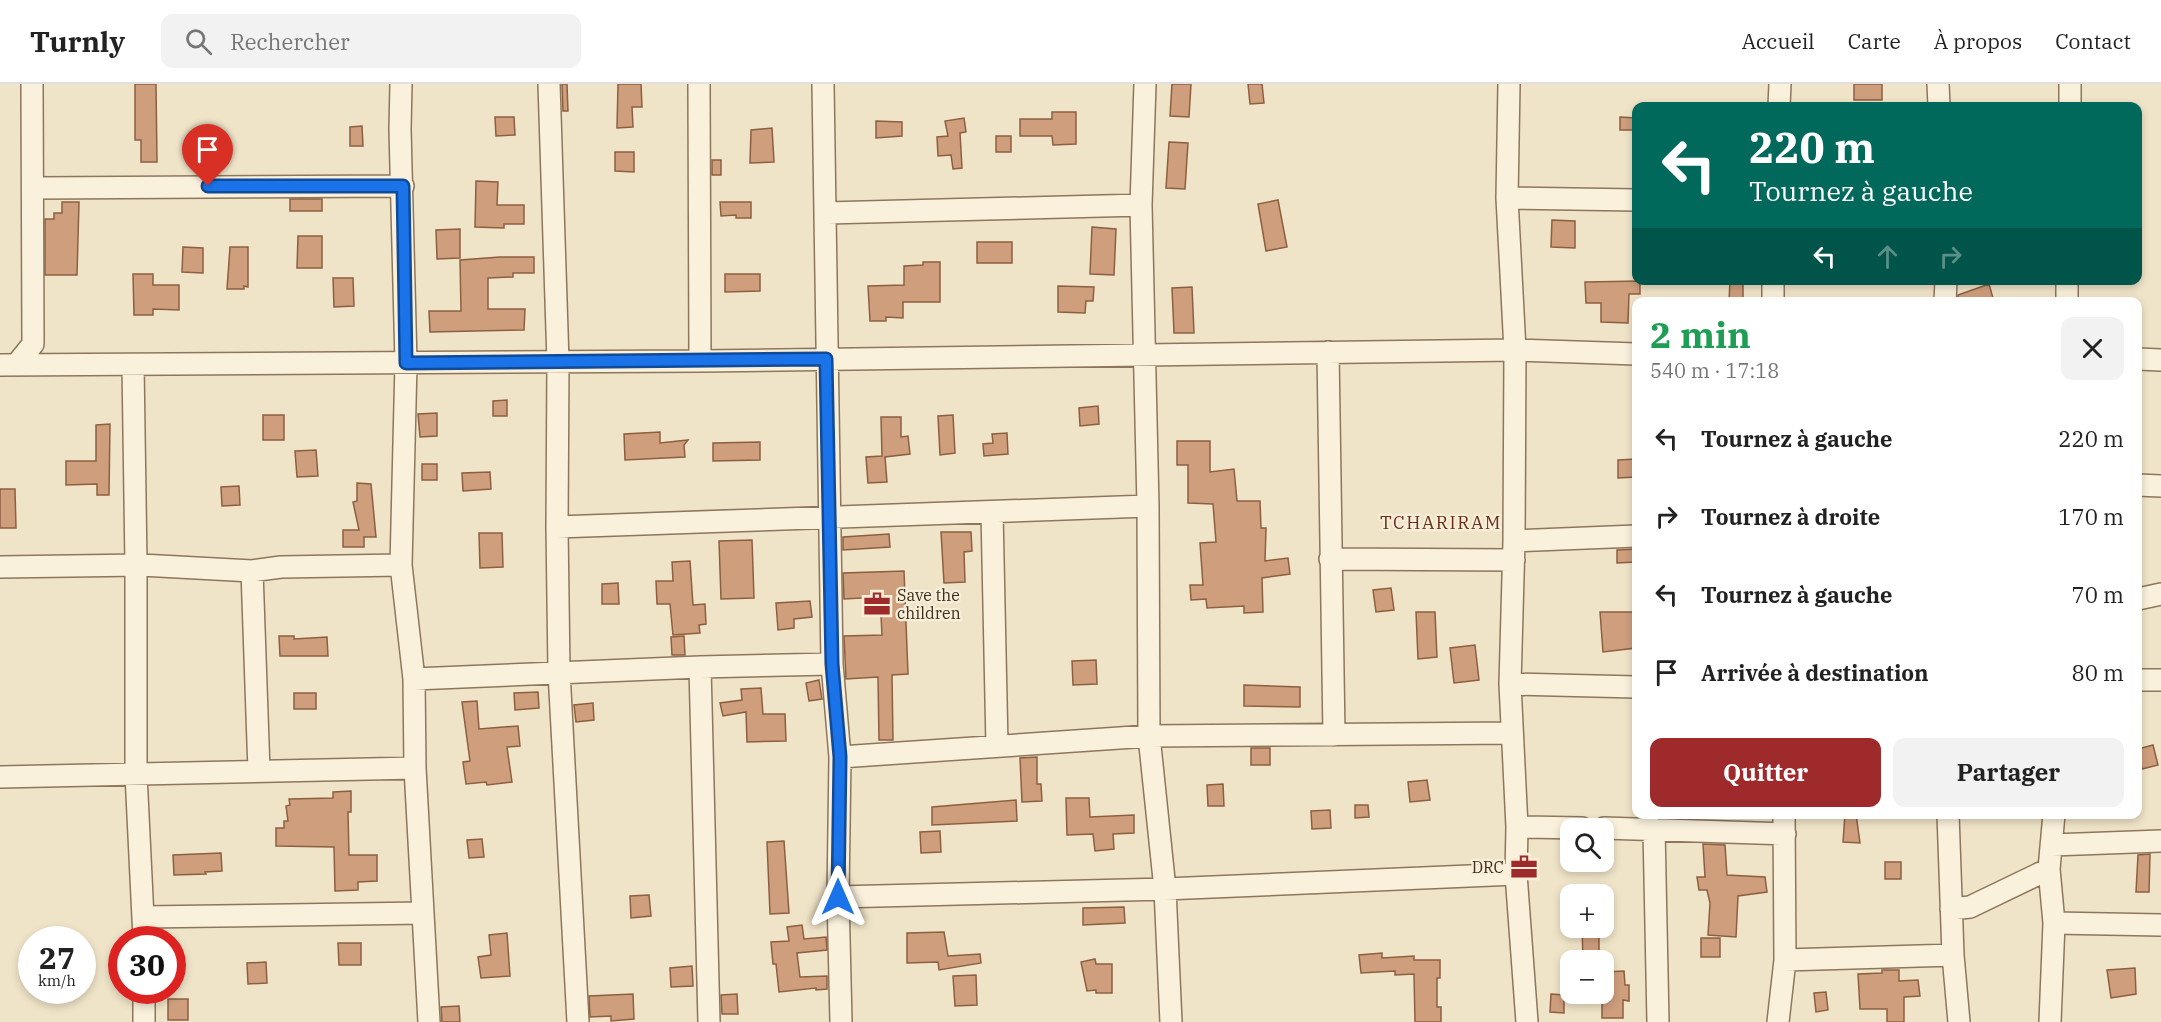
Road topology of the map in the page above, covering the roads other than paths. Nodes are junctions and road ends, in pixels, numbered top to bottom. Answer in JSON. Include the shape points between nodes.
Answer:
{"nodes":[{"id":1,"x":32,"y":84,"type":"edge"},
{"id":2,"x":401,"y":84,"type":"edge"},
{"id":3,"x":549,"y":84,"type":"edge"},
{"id":4,"x":699,"y":84,"type":"edge"},
{"id":5,"x":823,"y":84,"type":"edge"},
{"id":6,"x":1145,"y":84,"type":"edge"},
{"id":7,"x":1509,"y":84,"type":"edge"},
{"id":8,"x":1780,"y":84,"type":"edge"},
{"id":9,"x":1938,"y":84,"type":"edge"},
{"id":10,"x":2070,"y":84,"type":"edge"},
{"id":11,"x":1779,"y":102,"type":"edge"},
{"id":12,"x":1939,"y":102,"type":"edge"},
{"id":13,"x":2070,"y":102,"type":"edge"},
{"id":14,"x":403,"y":186,"type":"junction"},
{"id":15,"x":34,"y":188,"type":"junction"},
{"id":16,"x":1508,"y":198,"type":"junction"},
{"id":17,"x":1632,"y":200,"type":"edge"},
{"id":18,"x":1141,"y":205,"type":"junction"},
{"id":19,"x":826,"y":213,"type":"junction"},
{"id":20,"x":1515,"y":350,"type":"junction"},
{"id":21,"x":1328,"y":352,"type":"junction"},
{"id":22,"x":1632,"y":354,"type":"edge"},
{"id":23,"x":1143,"y":355,"type":"junction"},
{"id":24,"x":826,"y":359,"type":"junction"},
{"id":25,"x":2142,"y":359,"type":"edge"},
{"id":26,"x":2161,"y":360,"type":"edge"},
{"id":27,"x":700,"y":361,"type":"junction"},
{"id":28,"x":558,"y":362,"type":"junction"},
{"id":29,"x":406,"y":363,"type":"junction"},
{"id":30,"x":8,"y":365,"type":"edge"},
{"id":31,"x":133,"y":365,"type":"junction"},
{"id":32,"x":2142,"y":485,"type":"edge"},
{"id":33,"x":2161,"y":486,"type":"edge"},
{"id":34,"x":1148,"y":506,"type":"junction"},
{"id":35,"x":992,"y":512,"type":"junction"},
{"id":36,"x":828,"y":518,"type":"junction"},
{"id":37,"x":557,"y":527,"type":"junction"},
{"id":38,"x":1632,"y":536,"type":"edge"},
{"id":39,"x":1514,"y":551,"type":"junction"},
{"id":40,"x":1330,"y":559,"type":"junction"},
{"id":41,"x":136,"y":565,"type":"junction"},
{"id":42,"x":400,"y":565,"type":"junction"},
{"id":43,"x":0,"y":567,"type":"edge"},
{"id":44,"x":252,"y":571,"type":"junction"},
{"id":45,"x":2161,"y":594,"type":"edge"},
{"id":46,"x":2142,"y":598,"type":"edge"},
{"id":47,"x":832,"y":664,"type":"junction"},
{"id":48,"x":700,"y":667,"type":"junction"},
{"id":49,"x":559,"y":672,"type":"junction"},
{"id":50,"x":414,"y":679,"type":"junction"},
{"id":51,"x":2142,"y":680,"type":"edge"},
{"id":52,"x":2161,"y":680,"type":"edge"},
{"id":53,"x":1510,"y":684,"type":"junction"},
{"id":54,"x":1632,"y":687,"type":"edge"},
{"id":55,"x":1512,"y":733,"type":"junction"},
{"id":56,"x":1334,"y":735,"type":"junction"},
{"id":57,"x":1149,"y":736,"type":"junction"},
{"id":58,"x":997,"y":746,"type":"junction"},
{"id":59,"x":840,"y":757,"type":"junction"},
{"id":60,"x":415,"y":768,"type":"junction"},
{"id":61,"x":259,"y":771,"type":"junction"},
{"id":62,"x":136,"y":774,"type":"junction"},
{"id":63,"x":0,"y":777,"type":"edge"},
{"id":64,"x":1948,"y":819,"type":"edge"},
{"id":65,"x":2054,"y":819,"type":"edge"},
{"id":66,"x":1784,"y":824,"type":"edge"},
{"id":67,"x":1517,"y":827,"type":"junction"},
{"id":68,"x":1560,"y":828,"type":"edge"},
{"id":69,"x":1614,"y":828,"type":"edge"},
{"id":70,"x":1654,"y":829,"type":"junction"},
{"id":71,"x":2161,"y":841,"type":"edge"},
{"id":72,"x":2052,"y":845,"type":"junction"},
{"id":73,"x":2049,"y":869,"type":"junction"},
{"id":74,"x":1516,"y":874,"type":"junction"},
{"id":75,"x":1165,"y":889,"type":"junction"},
{"id":76,"x":838,"y":897,"type":"junction"},
{"id":77,"x":1951,"y":909,"type":"junction"},
{"id":78,"x":423,"y":913,"type":"junction"},
{"id":79,"x":143,"y":917,"type":"junction"},
{"id":80,"x":2054,"y":923,"type":"junction"},
{"id":81,"x":2161,"y":925,"type":"edge"},
{"id":82,"x":143,"y":926,"type":"edge"},
{"id":83,"x":1953,"y":956,"type":"junction"},
{"id":84,"x":1785,"y":960,"type":"junction"},
{"id":85,"x":144,"y":1004,"type":"edge"},
{"id":86,"x":144,"y":1022,"type":"edge"},
{"id":87,"x":429,"y":1022,"type":"edge"},
{"id":88,"x":578,"y":1022,"type":"edge"},
{"id":89,"x":709,"y":1022,"type":"edge"},
{"id":90,"x":841,"y":1022,"type":"edge"},
{"id":91,"x":1171,"y":1022,"type":"edge"},
{"id":92,"x":1527,"y":1022,"type":"edge"},
{"id":93,"x":1658,"y":1022,"type":"edge"},
{"id":94,"x":1778,"y":1022,"type":"edge"},
{"id":95,"x":1959,"y":1022,"type":"edge"},
{"id":96,"x":2050,"y":1022,"type":"edge"}],
"edges":[{"from":1,"to":15,"type":"street"},
{"from":2,"to":14,"type":"street"},
{"from":3,"to":28,"type":"street"},
{"from":4,"to":27,"type":"street"},
{"from":5,"to":19,"type":"street"},
{"from":6,"to":18,"type":"street"},
{"from":7,"to":16,"type":"street"},
{"from":8,"to":11,"type":"street"},
{"from":9,"to":12,"type":"street"},
{"from":10,"to":13,"type":"street"},
{"from":14,"to":15,"type":"street"},
{"from":14,"to":29,"type":"street"},
{"from":15,"to":30,"type":"street","via":[[33,344]]},
{"from":16,"to":17,"type":"street"},
{"from":16,"to":20,"type":"street"},
{"from":18,"to":19,"type":"street"},
{"from":18,"to":23,"type":"street"},
{"from":19,"to":24,"type":"street"},
{"from":20,"to":21,"type":"street"},
{"from":20,"to":22,"type":"street"},
{"from":20,"to":39,"type":"street"},
{"from":21,"to":23,"type":"street"},
{"from":21,"to":40,"type":"street"},
{"from":23,"to":24,"type":"street"},
{"from":23,"to":34,"type":"street"},
{"from":24,"to":27,"type":"street"},
{"from":24,"to":36,"type":"street"},
{"from":25,"to":26,"type":"street"},
{"from":27,"to":28,"type":"street"},
{"from":28,"to":29,"type":"street"},
{"from":28,"to":37,"type":"street"},
{"from":29,"to":31,"type":"street"},
{"from":29,"to":42,"type":"street"},
{"from":30,"to":31,"type":"street"},
{"from":31,"to":41,"type":"street"},
{"from":32,"to":33,"type":"street"},
{"from":34,"to":35,"type":"street"},
{"from":34,"to":57,"type":"street"},
{"from":35,"to":36,"type":"street"},
{"from":35,"to":58,"type":"street"},
{"from":36,"to":37,"type":"street"},
{"from":36,"to":47,"type":"street"},
{"from":37,"to":49,"type":"street"},
{"from":38,"to":39,"type":"street"},
{"from":39,"to":40,"type":"street"},
{"from":39,"to":53,"type":"street"},
{"from":40,"to":56,"type":"street"},
{"from":41,"to":43,"type":"street"},
{"from":41,"to":44,"type":"street"},
{"from":41,"to":62,"type":"street"},
{"from":42,"to":44,"type":"street"},
{"from":42,"to":50,"type":"street"},
{"from":44,"to":61,"type":"street"},
{"from":45,"to":46,"type":"street"},
{"from":47,"to":48,"type":"street"},
{"from":47,"to":59,"type":"street"},
{"from":48,"to":49,"type":"street"},
{"from":48,"to":89,"type":"street"},
{"from":49,"to":50,"type":"street"},
{"from":49,"to":88,"type":"street"},
{"from":50,"to":60,"type":"street"},
{"from":51,"to":52,"type":"street"},
{"from":53,"to":54,"type":"street"},
{"from":53,"to":55,"type":"street"},
{"from":55,"to":56,"type":"street"},
{"from":55,"to":67,"type":"street"},
{"from":56,"to":57,"type":"street"},
{"from":57,"to":58,"type":"street"},
{"from":57,"to":75,"type":"street"},
{"from":58,"to":59,"type":"street"},
{"from":59,"to":76,"type":"street"},
{"from":60,"to":61,"type":"street"},
{"from":60,"to":78,"type":"street"},
{"from":61,"to":62,"type":"street"},
{"from":62,"to":63,"type":"street"},
{"from":62,"to":79,"type":"street"},
{"from":64,"to":77,"type":"street"},
{"from":65,"to":72,"type":"street"},
{"from":66,"to":70,"type":"street"},
{"from":66,"to":84,"type":"street"},
{"from":67,"to":68,"type":"street"},
{"from":67,"to":74,"type":"street"},
{"from":69,"to":70,"type":"street"},
{"from":70,"to":93,"type":"street"},
{"from":71,"to":72,"type":"street"},
{"from":72,"to":73,"type":"street"},
{"from":73,"to":77,"type":"street","via":[[1970,908]]},
{"from":73,"to":80,"type":"street"},
{"from":74,"to":75,"type":"street"},
{"from":74,"to":92,"type":"street"},
{"from":75,"to":76,"type":"street"},
{"from":75,"to":91,"type":"street"},
{"from":76,"to":90,"type":"street"},
{"from":77,"to":83,"type":"street"},
{"from":78,"to":79,"type":"street"},
{"from":78,"to":87,"type":"street"},
{"from":79,"to":82,"type":"street"},
{"from":80,"to":81,"type":"street"},
{"from":80,"to":96,"type":"street"},
{"from":83,"to":84,"type":"street"},
{"from":83,"to":95,"type":"street"},
{"from":84,"to":94,"type":"street"},
{"from":85,"to":86,"type":"street"}]}
